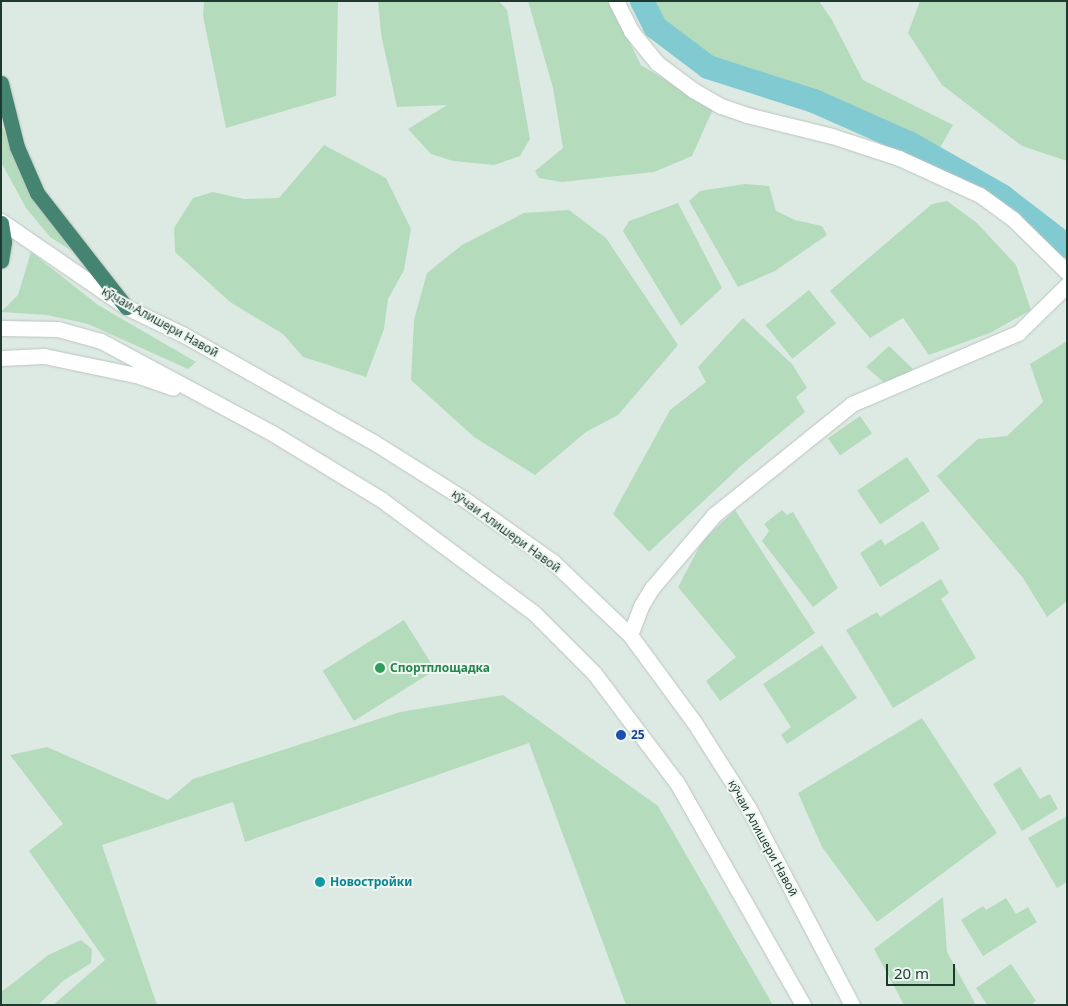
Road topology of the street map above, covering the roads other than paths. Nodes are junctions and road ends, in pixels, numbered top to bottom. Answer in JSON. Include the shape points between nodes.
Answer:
{"nodes":[{"id":1,"x":616,"y":1,"type":"edge"},
{"id":2,"x":1,"y":83,"type":"edge"},
{"id":3,"x":1,"y":222,"type":"edge"},
{"id":4,"x":1,"y":261,"type":"edge"},
{"id":5,"x":1067,"y":272,"type":"edge"},
{"id":6,"x":1067,"y":284,"type":"edge"},
{"id":7,"x":126,"y":307,"type":"junction"},
{"id":8,"x":1,"y":328,"type":"edge"},
{"id":9,"x":1,"y":358,"type":"edge"},
{"id":10,"x":216,"y":402,"type":"junction"},
{"id":11,"x":630,"y":635,"type":"junction"},
{"id":12,"x":803,"y":1005,"type":"edge"},
{"id":13,"x":852,"y":1005,"type":"edge"}],
"edges":[{"from":1,"to":5,"type":"street","via":[[631,31],[657,63],[693,90],[747,116],[832,136],[899,158],[980,195],[1013,219]]},
{"from":2,"to":7,"type":"highway","via":[[17,147],[37,193]]},
{"from":3,"to":4,"type":"highway","via":[[4,242]]},
{"from":3,"to":7,"type":"street","name":"кӯчаи Алишери Навоӣ"},
{"from":6,"to":11,"type":"street","via":[[1018,333],[852,404],[714,515],[652,588]]},
{"from":7,"to":11,"type":"street","name":"кӯчаи Алишери Навоӣ","via":[[184,335],[358,433],[464,499],[552,561]]},
{"from":8,"to":10,"type":"street","via":[[58,329],[101,340]]},
{"from":9,"to":10,"type":"street","via":[[44,356],[136,375]]},
{"from":10,"to":12,"type":"street","via":[[382,500],[534,614],[594,673],[677,784]]},
{"from":11,"to":13,"type":"street","name":"кӯчаи Алишери Навоӣ","via":[[694,722],[748,807]]}]}
